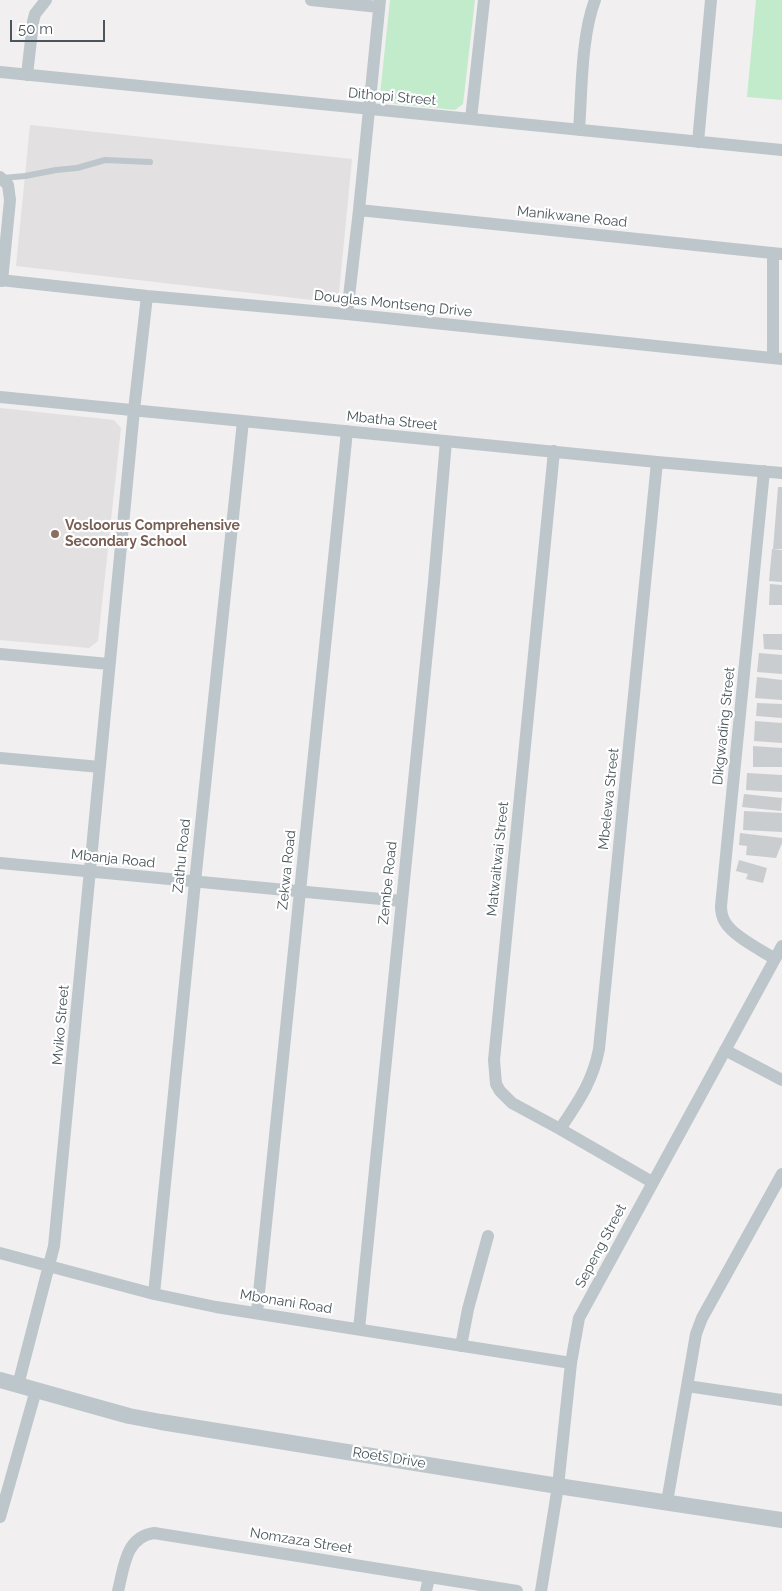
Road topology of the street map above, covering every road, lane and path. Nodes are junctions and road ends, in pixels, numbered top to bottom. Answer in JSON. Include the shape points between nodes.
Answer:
{"nodes":[{"id":1,"x":46,"y":0,"type":"edge"},
{"id":2,"x":311,"y":0,"type":"edge"},
{"id":3,"x":484,"y":0,"type":"edge"},
{"id":4,"x":595,"y":0,"type":"edge"},
{"id":5,"x":711,"y":0,"type":"edge"},
{"id":6,"x":379,"y":3,"type":"edge"},
{"id":7,"x":0,"y":72,"type":"edge"},
{"id":8,"x":27,"y":75,"type":"junction"},
{"id":9,"x":369,"y":110,"type":"junction"},
{"id":10,"x":471,"y":119,"type":"junction"},
{"id":11,"x":579,"y":130,"type":"junction"},
{"id":12,"x":698,"y":142,"type":"junction"},
{"id":13,"x":782,"y":150,"type":"edge"},
{"id":14,"x":150,"y":162,"type":"dead end"},
{"id":15,"x":1,"y":177,"type":"edge"},
{"id":16,"x":359,"y":210,"type":"junction"},
{"id":17,"x":777,"y":254,"type":"edge"},
{"id":18,"x":1,"y":280,"type":"edge"},
{"id":19,"x":147,"y":296,"type":"junction"},
{"id":20,"x":347,"y":314,"type":"junction"},
{"id":21,"x":777,"y":358,"type":"edge"},
{"id":22,"x":0,"y":397,"type":"edge"},
{"id":23,"x":134,"y":410,"type":"junction"},
{"id":24,"x":243,"y":421,"type":"junction"},
{"id":25,"x":347,"y":431,"type":"junction"},
{"id":26,"x":446,"y":441,"type":"junction"},
{"id":27,"x":554,"y":452,"type":"junction"},
{"id":28,"x":657,"y":462,"type":"junction"},
{"id":29,"x":764,"y":471,"type":"junction"},
{"id":30,"x":782,"y":473,"type":"edge"},
{"id":31,"x":0,"y":654,"type":"edge"},
{"id":32,"x":110,"y":664,"type":"junction"},
{"id":33,"x":0,"y":758,"type":"edge"},
{"id":34,"x":100,"y":767,"type":"junction"},
{"id":35,"x":0,"y":863,"type":"edge"},
{"id":36,"x":90,"y":872,"type":"junction"},
{"id":37,"x":194,"y":882,"type":"junction"},
{"id":38,"x":300,"y":892,"type":"junction"},
{"id":39,"x":402,"y":901,"type":"junction"},
{"id":40,"x":782,"y":946,"type":"edge"},
{"id":41,"x":775,"y":959,"type":"junction"},
{"id":42,"x":725,"y":1050,"type":"junction"},
{"id":43,"x":782,"y":1080,"type":"edge"},
{"id":44,"x":560,"y":1129,"type":"junction"},
{"id":45,"x":782,"y":1174,"type":"edge"},
{"id":46,"x":652,"y":1182,"type":"junction"},
{"id":47,"x":488,"y":1236,"type":"dead end"},
{"id":48,"x":0,"y":1252,"type":"edge"},
{"id":49,"x":50,"y":1266,"type":"junction"},
{"id":50,"x":154,"y":1294,"type":"junction"},
{"id":51,"x":257,"y":1312,"type":"junction"},
{"id":52,"x":359,"y":1328,"type":"junction"},
{"id":53,"x":462,"y":1346,"type":"junction"},
{"id":54,"x":571,"y":1363,"type":"junction"},
{"id":55,"x":0,"y":1380,"type":"edge"},
{"id":56,"x":18,"y":1385,"type":"junction"},
{"id":57,"x":687,"y":1386,"type":"junction"},
{"id":58,"x":36,"y":1390,"type":"junction"},
{"id":59,"x":782,"y":1400,"type":"edge"},
{"id":60,"x":558,"y":1486,"type":"junction"},
{"id":61,"x":667,"y":1502,"type":"junction"},
{"id":62,"x":0,"y":1517,"type":"edge"},
{"id":63,"x":782,"y":1520,"type":"edge"},
{"id":64,"x":429,"y":1578,"type":"junction"},
{"id":65,"x":118,"y":1591,"type":"edge"},
{"id":66,"x":426,"y":1591,"type":"edge"},
{"id":67,"x":517,"y":1591,"type":"edge"},
{"id":68,"x":541,"y":1591,"type":"edge"}],
"edges":[{"from":1,"to":8,"type":"street","via":[[35,14]]},
{"from":2,"to":6,"type":"street"},
{"from":3,"to":10,"type":"street"},
{"from":4,"to":11,"type":"street","via":[[586,37]]},
{"from":5,"to":12,"type":"street"},
{"from":6,"to":9,"type":"street"},
{"from":7,"to":8,"type":"street","name":"Dithopi Street"},
{"from":8,"to":9,"type":"street","name":"Dithopi Street"},
{"from":9,"to":10,"type":"street","name":"Dithopi Street"},
{"from":9,"to":16,"type":"street"},
{"from":10,"to":11,"type":"street","name":"Dithopi Street"},
{"from":11,"to":12,"type":"street","name":"Dithopi Street"},
{"from":12,"to":13,"type":"street","name":"Dithopi Street"},
{"from":14,"to":15,"type":"lane","via":[[104,160],[77,168]]},
{"from":15,"to":18,"type":"street","via":[[8,185],[10,200]]},
{"from":16,"to":17,"type":"street","name":"Manikwane Road"},
{"from":16,"to":20,"type":"street"},
{"from":17,"to":21,"type":"street"},
{"from":18,"to":19,"type":"street","name":"Douglas Montseng Drive"},
{"from":19,"to":20,"type":"street","name":"Douglas Montseng Drive"},
{"from":19,"to":23,"type":"street","name":"Mviko Street"},
{"from":20,"to":21,"type":"street","name":"Douglas Montseng Drive"},
{"from":22,"to":23,"type":"street","name":"Mbatha Street"},
{"from":23,"to":24,"type":"street","name":"Mbatha Street"},
{"from":23,"to":32,"type":"street","name":"Mviko Street"},
{"from":24,"to":25,"type":"street","name":"Mbatha Street"},
{"from":24,"to":37,"type":"street","name":"Zathu Road"},
{"from":25,"to":26,"type":"street","name":"Mbatha Street"},
{"from":25,"to":38,"type":"street","name":"Zekwa Road"},
{"from":26,"to":27,"type":"street","name":"Mbatha Street"},
{"from":26,"to":39,"type":"street","name":"Zembe Road"},
{"from":27,"to":28,"type":"street","name":"Mbatha Street"},
{"from":27,"to":44,"type":"street","name":"Matwaitwai Street","via":[[494,1060],[496,1084],[505,1097]]},
{"from":28,"to":29,"type":"street","name":"Mbatha Street"},
{"from":28,"to":44,"type":"street","name":"Mbelewa Street","via":[[599,1049],[588,1086]]},
{"from":29,"to":30,"type":"street","name":"Mbatha Street"},
{"from":29,"to":41,"type":"street","name":"Dikgwading Street","via":[[721,906],[728,926]]},
{"from":31,"to":32,"type":"street"},
{"from":32,"to":34,"type":"street","name":"Mviko Street"},
{"from":33,"to":34,"type":"street"},
{"from":34,"to":36,"type":"street","name":"Mviko Street"},
{"from":35,"to":36,"type":"street","name":"Mbanja Road"},
{"from":36,"to":37,"type":"street","name":"Mbanja Road"},
{"from":36,"to":49,"type":"street","name":"Mviko Street"},
{"from":37,"to":38,"type":"street","name":"Mbanja Road"},
{"from":37,"to":50,"type":"street","name":"Zathu Road"},
{"from":38,"to":39,"type":"street","name":"Mbanja Road"},
{"from":38,"to":51,"type":"street","name":"Zekwa Road"},
{"from":39,"to":52,"type":"street","name":"Zembe Road"},
{"from":40,"to":41,"type":"street","name":"Sepeng Street"},
{"from":41,"to":42,"type":"street","name":"Sepeng Street"},
{"from":42,"to":43,"type":"street"},
{"from":42,"to":46,"type":"street","name":"Sepeng Street"},
{"from":44,"to":46,"type":"street","name":"Matwaitwai Street"},
{"from":45,"to":57,"type":"street","via":[[698,1328]]},
{"from":46,"to":54,"type":"street","name":"Sepeng Street","via":[[579,1318]]},
{"from":47,"to":53,"type":"street","via":[[468,1309]]},
{"from":48,"to":49,"type":"street","name":"Mbonani Road"},
{"from":49,"to":50,"type":"street","name":"Mbonani Road"},
{"from":49,"to":56,"type":"street","name":"Mviko Street"},
{"from":50,"to":51,"type":"street","name":"Mbonani Road"},
{"from":51,"to":52,"type":"street","name":"Mbonani Road"},
{"from":52,"to":53,"type":"street","name":"Mbonani Road"},
{"from":53,"to":54,"type":"street","name":"Mbonani Road"},
{"from":54,"to":60,"type":"street","name":"Sepeng Street"},
{"from":55,"to":56,"type":"street","name":"Roets Drive"},
{"from":56,"to":58,"type":"street","name":"Roets Drive"},
{"from":57,"to":59,"type":"street"},
{"from":57,"to":61,"type":"street"},
{"from":58,"to":60,"type":"street","name":"Roets Drive","via":[[137,1417]]},
{"from":58,"to":62,"type":"street"},
{"from":60,"to":61,"type":"street","name":"Roets Drive"},
{"from":60,"to":68,"type":"street","name":"Sepeng Street"},
{"from":61,"to":63,"type":"street","name":"Roets Drive"},
{"from":64,"to":65,"type":"street","name":"Nomzaza Street","via":[[154,1533],[141,1537],[132,1545]]},
{"from":64,"to":66,"type":"street"},
{"from":64,"to":67,"type":"street","name":"Nomzaza Street"}]}
